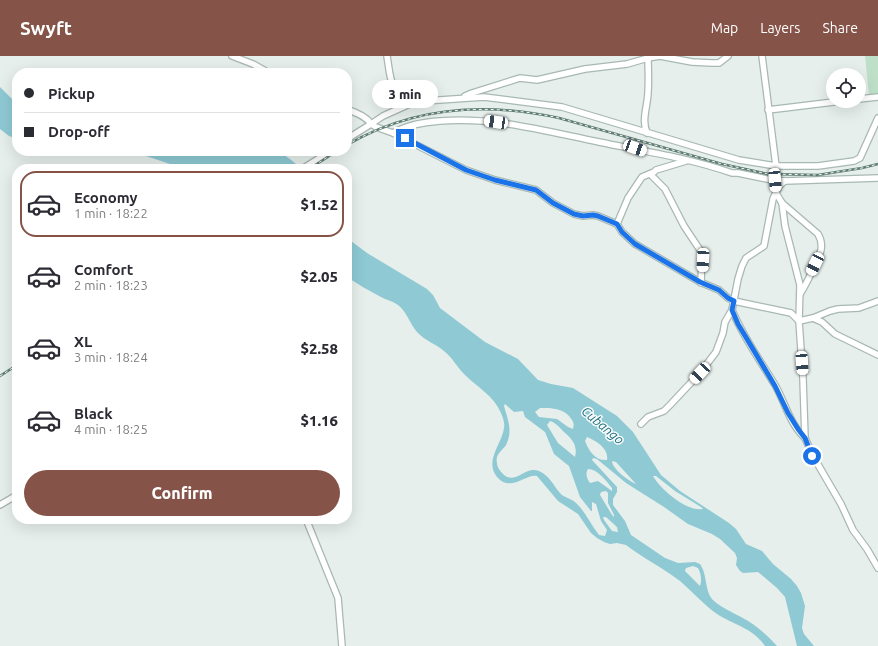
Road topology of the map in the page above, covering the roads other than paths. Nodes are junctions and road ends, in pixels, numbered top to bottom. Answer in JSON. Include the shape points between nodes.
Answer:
{"nodes":[{"id":1,"x":232,"y":56,"type":"edge"},
{"id":2,"x":387,"y":56,"type":"edge"},
{"id":3,"x":728,"y":56,"type":"edge"},
{"id":4,"x":762,"y":56,"type":"edge"},
{"id":5,"x":648,"y":57,"type":"edge"},
{"id":6,"x":260,"y":68,"type":"edge"},
{"id":7,"x":878,"y":97,"type":"edge"},
{"id":8,"x":462,"y":98,"type":"junction"},
{"id":9,"x":866,"y":98,"type":"edge"},
{"id":10,"x":414,"y":102,"type":"junction"},
{"id":11,"x":826,"y":103,"type":"edge"},
{"id":12,"x":768,"y":110,"type":"junction"},
{"id":13,"x":352,"y":112,"type":"edge"},
{"id":14,"x":878,"y":118,"type":"edge"},
{"id":15,"x":371,"y":124,"type":"junction"},
{"id":16,"x":393,"y":133,"type":"junction"},
{"id":17,"x":647,"y":133,"type":"junction"},
{"id":18,"x":352,"y":136,"type":"edge"},
{"id":19,"x":323,"y":156,"type":"edge"},
{"id":20,"x":687,"y":160,"type":"junction"},
{"id":21,"x":310,"y":164,"type":"edge"},
{"id":22,"x":776,"y":166,"type":"junction"},
{"id":23,"x":650,"y":174,"type":"junction"},
{"id":24,"x":875,"y":178,"type":"edge"},
{"id":25,"x":775,"y":180,"type":"junction"},
{"id":26,"x":785,"y":181,"type":"junction"},
{"id":27,"x":878,"y":182,"type":"edge"},
{"id":28,"x":776,"y":193,"type":"junction"},
{"id":29,"x":782,"y":203,"type":"junction"},
{"id":30,"x":617,"y":224,"type":"junction"},
{"id":31,"x":701,"y":283,"type":"junction"},
{"id":32,"x":800,"y":294,"type":"junction"},
{"id":33,"x":734,"y":301,"type":"junction"},
{"id":34,"x":878,"y":301,"type":"edge"},
{"id":35,"x":732,"y":310,"type":"junction"},
{"id":36,"x":813,"y":318,"type":"junction"},
{"id":37,"x":799,"y":321,"type":"junction"},
{"id":38,"x":878,"y":355,"type":"edge"},
{"id":39,"x":641,"y":424,"type":"dead end"},
{"id":40,"x":805,"y":438,"type":"junction"},
{"id":41,"x":12,"y":498,"type":"edge"},
{"id":42,"x":0,"y":505,"type":"edge"},
{"id":43,"x":308,"y":524,"type":"edge"},
{"id":44,"x":878,"y":567,"type":"edge"},
{"id":45,"x":342,"y":646,"type":"edge"}],
"edges":[{"from":1,"to":6,"type":"street"},
{"from":2,"to":10,"type":"street","via":[[395,91],[405,100]]},
{"from":3,"to":5,"type":"street","via":[[719,63],[692,62],[660,56]]},
{"from":4,"to":12,"type":"street"},
{"from":5,"to":8,"type":"street","via":[[636,62],[585,69],[537,80],[520,78],[472,92]]},
{"from":5,"to":17,"type":"street","via":[[648,93],[644,121]]},
{"from":7,"to":9,"type":"street"},
{"from":8,"to":10,"type":"street"},
{"from":8,"to":17,"type":"street","via":[[484,97],[562,107]]},
{"from":10,"to":15,"type":"street"},
{"from":11,"to":12,"type":"street"},
{"from":12,"to":22,"type":"street"},
{"from":13,"to":15,"type":"street"},
{"from":14,"to":22,"type":"street","via":[[860,158],[854,161],[818,166]]},
{"from":15,"to":16,"type":"street"},
{"from":15,"to":18,"type":"street"},
{"from":16,"to":20,"type":"street","via":[[428,122],[487,121],[537,128]]},
{"from":16,"to":30,"type":"street","via":[[466,170],[536,190],[574,214],[598,216]]},
{"from":17,"to":22,"type":"street","via":[[739,160]]},
{"from":19,"to":21,"type":"street"},
{"from":20,"to":23,"type":"street"},
{"from":20,"to":25,"type":"street","via":[[732,173]]},
{"from":22,"to":25,"type":"street"},
{"from":23,"to":30,"type":"street","via":[[642,177],[628,198]]},
{"from":23,"to":31,"type":"street","via":[[665,189],[684,226],[702,253]]},
{"from":24,"to":26,"type":"street"},
{"from":24,"to":27,"type":"street"},
{"from":25,"to":26,"type":"street"},
{"from":25,"to":28,"type":"street"},
{"from":26,"to":28,"type":"street"},
{"from":28,"to":29,"type":"street"},
{"from":28,"to":33,"type":"street","via":[[767,223],[765,242],[760,249],[746,258],[738,278]]},
{"from":29,"to":32,"type":"street"},
{"from":29,"to":32,"type":"street","via":[[818,234],[821,240],[821,249]]},
{"from":30,"to":31,"type":"street","via":[[635,244]]},
{"from":31,"to":33,"type":"street","via":[[719,290]]},
{"from":32,"to":37,"type":"street"},
{"from":33,"to":35,"type":"street"},
{"from":33,"to":37,"type":"street","via":[[791,313]]},
{"from":34,"to":36,"type":"street","via":[[859,308],[830,311]]},
{"from":35,"to":39,"type":"street","via":[[725,322],[718,349],[704,368],[665,410],[648,417]]},
{"from":35,"to":40,"type":"street","via":[[788,413]]},
{"from":36,"to":37,"type":"street"},
{"from":36,"to":38,"type":"street","via":[[822,322],[835,334]]},
{"from":37,"to":40,"type":"street","via":[[804,379]]},
{"from":40,"to":44,"type":"street","via":[[812,456],[841,504],[853,530]]},
{"from":41,"to":42,"type":"street"},
{"from":43,"to":45,"type":"street","via":[[338,598]]}]}
